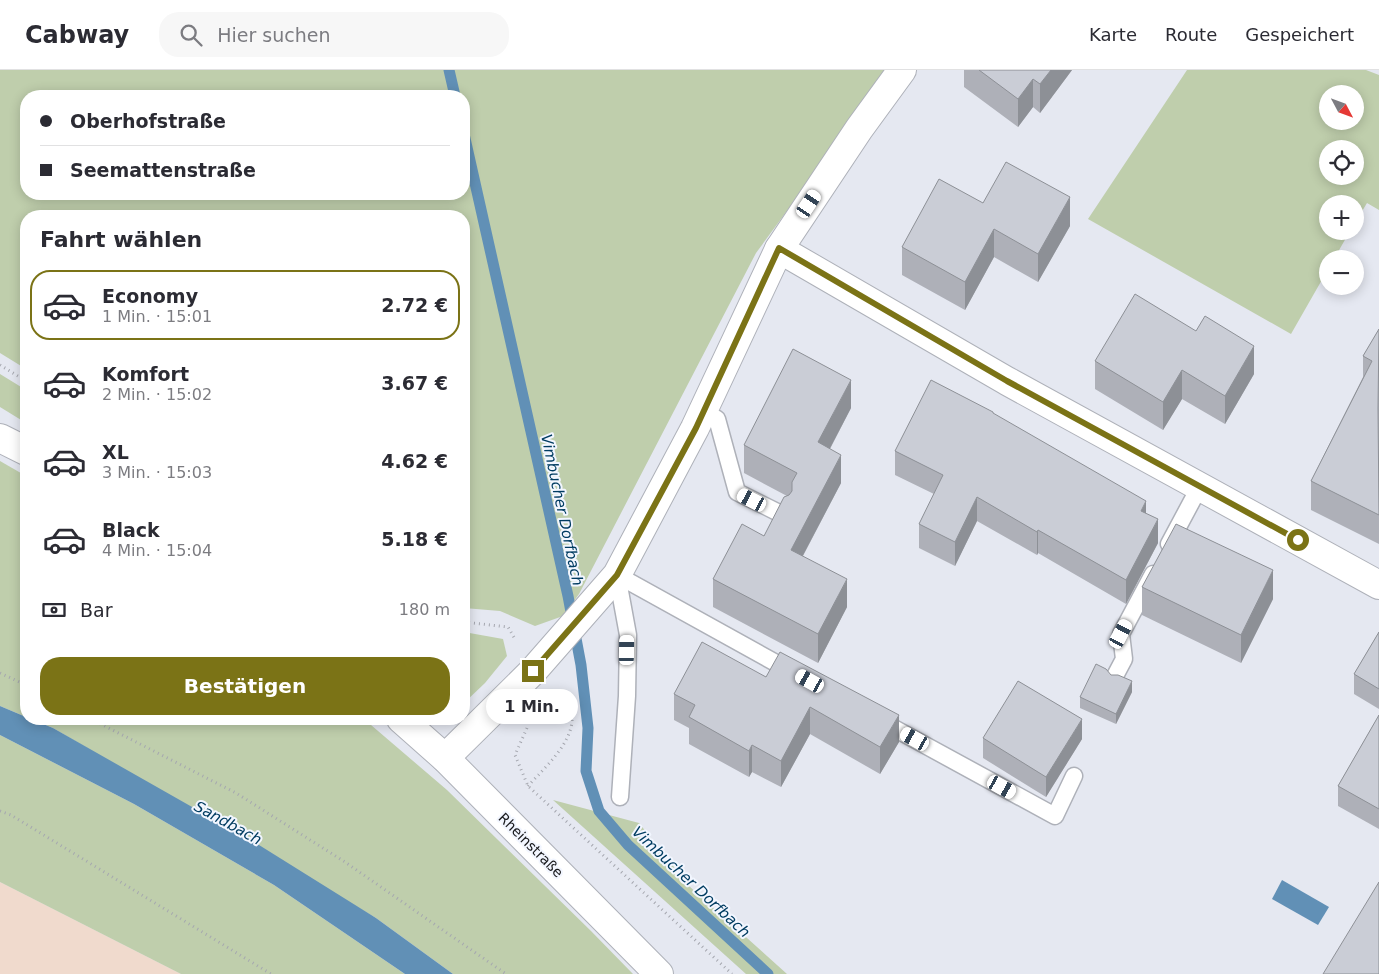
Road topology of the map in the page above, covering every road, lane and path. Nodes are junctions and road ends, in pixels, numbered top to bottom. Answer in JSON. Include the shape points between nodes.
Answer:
{"nodes":[{"id":1,"x":902,"y":70,"type":"edge"},
{"id":2,"x":779,"y":248,"type":"junction"},
{"id":3,"x":0,"y":365,"type":"edge"},
{"id":4,"x":20,"y":377,"type":"edge"},
{"id":5,"x":703,"y":412,"type":"junction"},
{"id":6,"x":0,"y":438,"type":"edge"},
{"id":7,"x":20,"y":447,"type":"edge"},
{"id":8,"x":1200,"y":486,"type":"junction"},
{"id":9,"x":783,"y":515,"type":"edge"},
{"id":10,"x":617,"y":575,"type":"junction"},
{"id":11,"x":1379,"y":585,"type":"edge"},
{"id":12,"x":470,"y":623,"type":"edge"},
{"id":13,"x":533,"y":671,"type":"junction"},
{"id":14,"x":0,"y":673,"type":"edge"},
{"id":15,"x":1115,"y":676,"type":"edge"},
{"id":16,"x":810,"y":681,"type":"edge"},
{"id":17,"x":20,"y":682,"type":"edge"},
{"id":18,"x":552,"y":697,"type":"dead end"},
{"id":19,"x":862,"y":710,"type":"edge"},
{"id":20,"x":529,"y":723,"type":"dead end"},
{"id":21,"x":103,"y":725,"type":"edge"},
{"id":22,"x":408,"y":725,"type":"edge"},
{"id":23,"x":445,"y":758,"type":"junction"},
{"id":24,"x":1074,"y":776,"type":"dead end"},
{"id":25,"x":528,"y":786,"type":"junction"},
{"id":26,"x":620,"y":797,"type":"dead end"},
{"id":27,"x":0,"y":811,"type":"edge"},
{"id":28,"x":271,"y":974,"type":"edge"},
{"id":29,"x":506,"y":974,"type":"edge"},
{"id":30,"x":659,"y":974,"type":"edge"},
{"id":31,"x":732,"y":974,"type":"edge"}],
"edges":[{"from":1,"to":2,"type":"street"},
{"from":2,"to":5,"type":"street"},
{"from":2,"to":8,"type":"street","via":[[1007,381]]},
{"from":3,"to":4,"type":"path"},
{"from":5,"to":9,"type":"lane","via":[[717,419],[737,492]]},
{"from":5,"to":10,"type":"street"},
{"from":6,"to":7,"type":"street"},
{"from":8,"to":11,"type":"street"},
{"from":8,"to":15,"type":"lane","via":[[1121,634],[1124,659]]},
{"from":10,"to":13,"type":"street"},
{"from":10,"to":16,"type":"lane"},
{"from":10,"to":26,"type":"lane","via":[[628,635]]},
{"from":12,"to":13,"type":"path","via":[[508,626]]},
{"from":13,"to":23,"type":"street"},
{"from":14,"to":17,"type":"path"},
{"from":18,"to":25,"type":"path","via":[[557,690],[567,700],[572,723],[569,736]]},
{"from":19,"to":24,"type":"lane","via":[[1055,816]]},
{"from":20,"to":25,"type":"path","via":[[515,755]]},
{"from":21,"to":29,"type":"path","via":[[236,793],[345,862]]},
{"from":22,"to":23,"type":"street","name":"Rheinstraße"},
{"from":23,"to":30,"type":"street","name":"Rheinstraße"},
{"from":25,"to":31,"type":"path"},
{"from":27,"to":28,"type":"path"}]}
